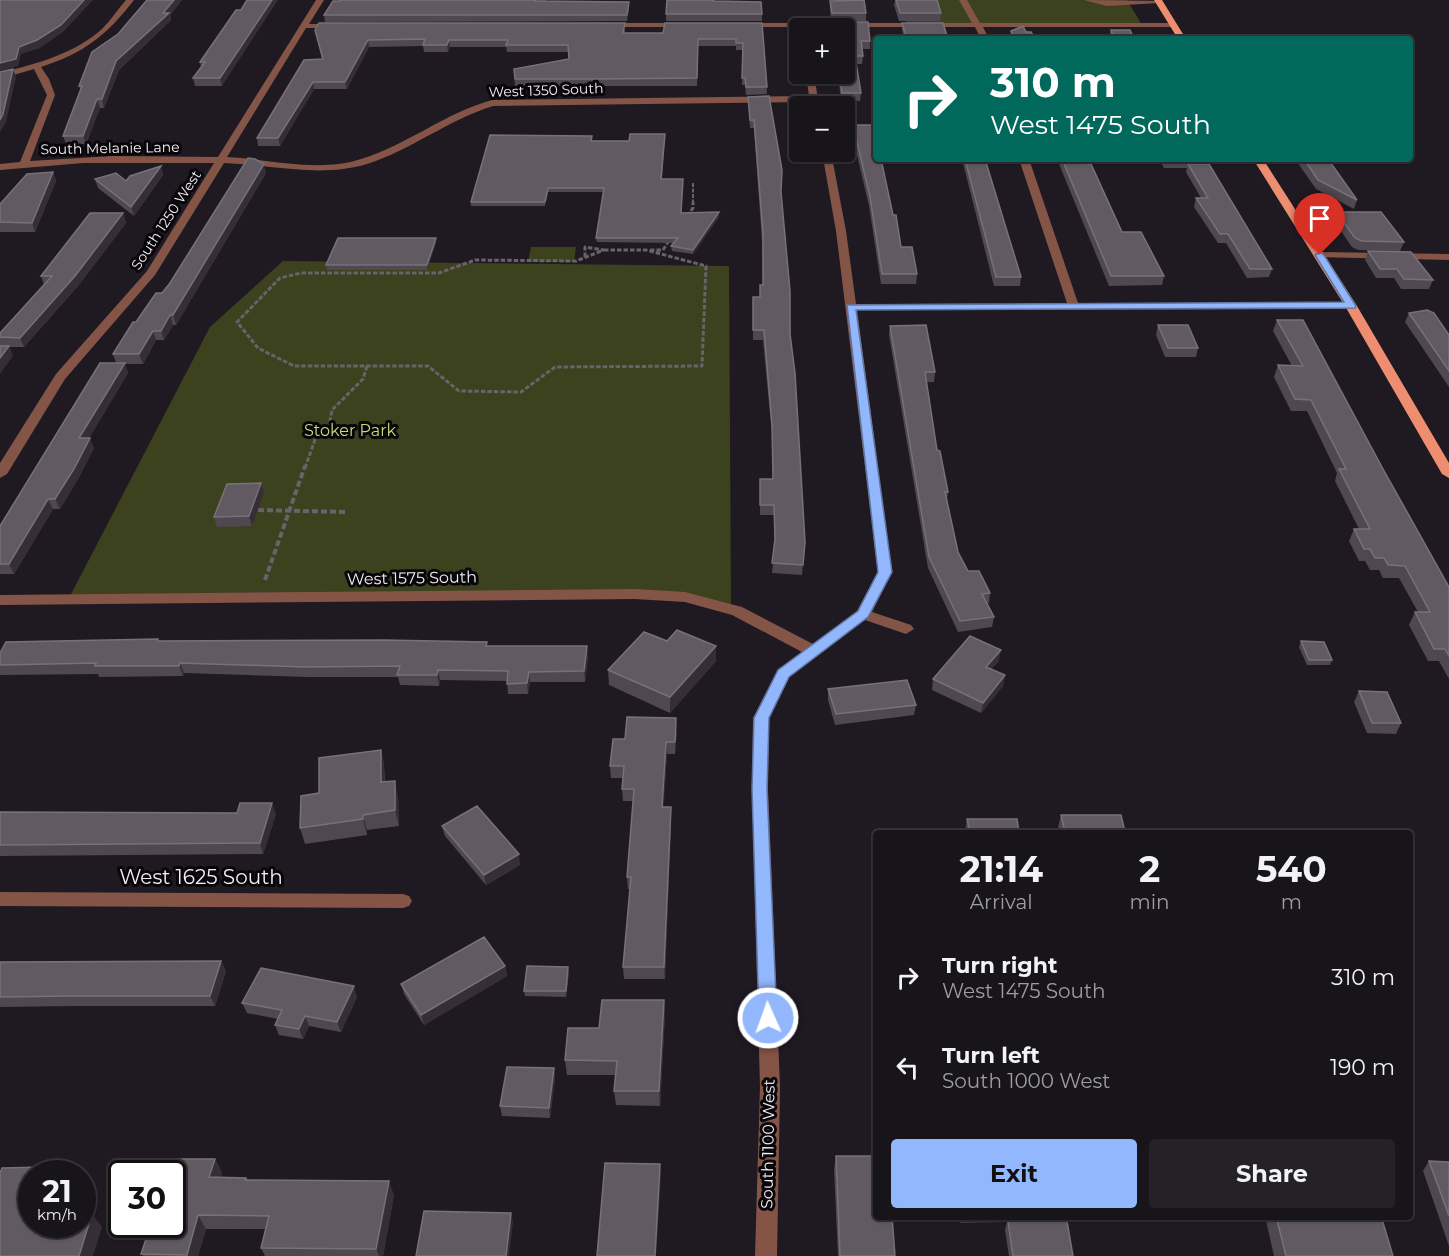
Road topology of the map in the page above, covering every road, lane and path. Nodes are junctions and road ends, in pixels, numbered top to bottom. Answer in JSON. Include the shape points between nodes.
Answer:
{"nodes":[{"id":1,"x":130,"y":0,"type":"edge"},
{"id":2,"x":320,"y":0,"type":"edge"},
{"id":3,"x":963,"y":0,"type":"edge"},
{"id":4,"x":1088,"y":0,"type":"edge"},
{"id":5,"x":1159,"y":1,"type":"edge"},
{"id":6,"x":593,"y":25,"type":"edge"},
{"id":7,"x":687,"y":25,"type":"edge"},
{"id":8,"x":734,"y":25,"type":"edge"},
{"id":9,"x":1173,"y":25,"type":"junction"},
{"id":10,"x":305,"y":26,"type":"junction"},
{"id":11,"x":346,"y":26,"type":"edge"},
{"id":12,"x":980,"y":26,"type":"junction"},
{"id":13,"x":789,"y":27,"type":"edge"},
{"id":14,"x":855,"y":27,"type":"edge"},
{"id":15,"x":984,"y":36,"type":"edge"},
{"id":16,"x":1180,"y":36,"type":"edge"},
{"id":17,"x":36,"y":66,"type":"junction"},
{"id":18,"x":0,"y":76,"type":"edge"},
{"id":19,"x":789,"y":103,"type":"edge"},
{"id":20,"x":222,"y":160,"type":"junction"},
{"id":21,"x":828,"y":162,"type":"edge"},
{"id":22,"x":1025,"y":162,"type":"edge"},
{"id":23,"x":1260,"y":162,"type":"edge"},
{"id":24,"x":24,"y":164,"type":"junction"},
{"id":25,"x":0,"y":167,"type":"edge"},
{"id":26,"x":693,"y":183,"type":"dead end"},
{"id":27,"x":687,"y":217,"type":"edge"},
{"id":28,"x":675,"y":233,"type":"edge"},
{"id":29,"x":604,"y":250,"type":"junction"},
{"id":30,"x":646,"y":250,"type":"junction"},
{"id":31,"x":1320,"y":255,"type":"junction"},
{"id":32,"x":1449,"y":256,"type":"edge"},
{"id":33,"x":585,"y":257,"type":"junction"},
{"id":34,"x":1072,"y":305,"type":"junction"},
{"id":35,"x":1351,"y":306,"type":"junction"},
{"id":36,"x":850,"y":307,"type":"junction"},
{"id":37,"x":367,"y":366,"type":"junction"},
{"id":38,"x":0,"y":474,"type":"edge"},
{"id":39,"x":1449,"y":474,"type":"edge"},
{"id":40,"x":258,"y":510,"type":"edge"},
{"id":41,"x":288,"y":512,"type":"junction"},
{"id":42,"x":347,"y":512,"type":"dead end"},
{"id":43,"x":265,"y":580,"type":"dead end"},
{"id":44,"x":0,"y":600,"type":"edge"},
{"id":45,"x":863,"y":614,"type":"junction"},
{"id":46,"x":906,"y":629,"type":"dead end"},
{"id":47,"x":812,"y":650,"type":"junction"},
{"id":48,"x":0,"y":899,"type":"edge"},
{"id":49,"x":403,"y":900,"type":"dead end"},
{"id":50,"x":766,"y":1256,"type":"edge"}],
"edges":[{"from":1,"to":17,"type":"street","via":[[100,34],[77,50]]},
{"from":2,"to":10,"type":"street","name":"South 1250 West"},
{"from":3,"to":12,"type":"street","via":[[967,12]]},
{"from":4,"to":5,"type":"street","via":[[1107,4]]},
{"from":5,"to":9,"type":"main road"},
{"from":6,"to":7,"type":"street"},
{"from":8,"to":13,"type":"street"},
{"from":9,"to":12,"type":"street"},
{"from":9,"to":16,"type":"main road"},
{"from":10,"to":11,"type":"street"},
{"from":10,"to":20,"type":"street","name":"South 1250 West"},
{"from":12,"to":14,"type":"street"},
{"from":12,"to":15,"type":"street"},
{"from":17,"to":18,"type":"street"},
{"from":17,"to":24,"type":"street","via":[[51,95]]},
{"from":19,"to":20,"type":"street","name":"West 1350 South","via":[[492,103],[474,107],[364,162],[350,165]]},
{"from":20,"to":24,"type":"street","name":"South Melanie Lane"},
{"from":20,"to":38,"type":"street","name":"South 1250 West","via":[[151,273],[60,377]]},
{"from":21,"to":36,"type":"street","name":"South 1100 West"},
{"from":22,"to":34,"type":"street"},
{"from":23,"to":31,"type":"main road"},
{"from":24,"to":25,"type":"street","name":"South Melanie Lane"},
{"from":26,"to":27,"type":"path","via":[[693,208]]},
{"from":28,"to":30,"type":"path","via":[[663,250]]},
{"from":29,"to":30,"type":"path"},
{"from":29,"to":33,"type":"path"},
{"from":29,"to":33,"type":"path","via":[[585,247]]},
{"from":30,"to":37,"type":"path","via":[[705,266],[702,366],[555,367],[521,392],[459,391],[428,366]]},
{"from":31,"to":32,"type":"street"},
{"from":31,"to":35,"type":"main road"},
{"from":33,"to":37,"type":"path","via":[[576,261],[475,260],[439,273],[301,273],[280,278],[237,322],[258,348],[294,366]]},
{"from":34,"to":35,"type":"street"},
{"from":34,"to":36,"type":"street"},
{"from":35,"to":39,"type":"main road"},
{"from":36,"to":45,"type":"street","name":"South 1100 West","via":[[885,572]]},
{"from":37,"to":41,"type":"path","via":[[363,379],[332,410],[328,431],[318,431]]},
{"from":40,"to":41,"type":"path"},
{"from":41,"to":42,"type":"path"},
{"from":41,"to":43,"type":"path"},
{"from":44,"to":47,"type":"street","name":"West 1575 South","via":[[645,594],[685,597],[737,611]]},
{"from":45,"to":46,"type":"street"},
{"from":45,"to":47,"type":"street","name":"South 1100 West"},
{"from":47,"to":50,"type":"street","name":"South 1100 West","via":[[783,674],[761,718],[770,1087]]},
{"from":48,"to":49,"type":"street","name":"West 1625 South"}]}
